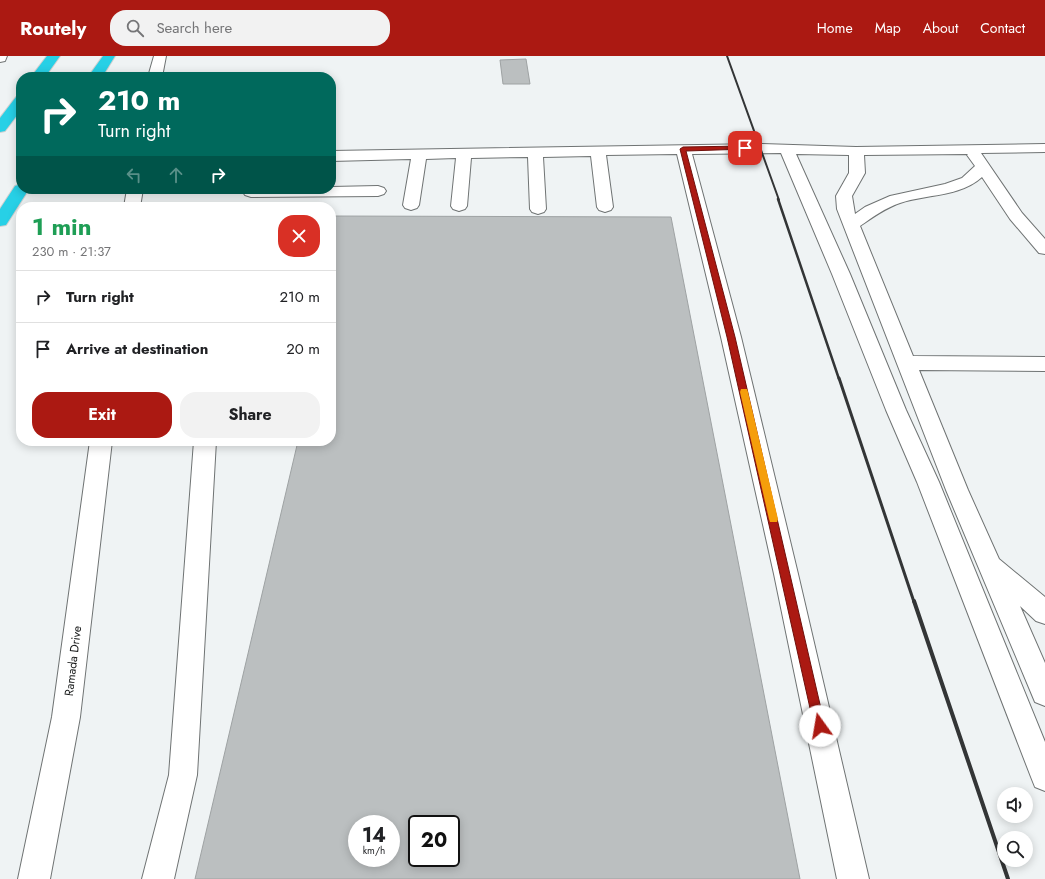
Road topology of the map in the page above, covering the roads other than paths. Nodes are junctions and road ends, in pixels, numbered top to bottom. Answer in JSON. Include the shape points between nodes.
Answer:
{"nodes":[{"id":1,"x":54,"y":56,"type":"edge"},
{"id":2,"x":109,"y":56,"type":"edge"},
{"id":3,"x":160,"y":56,"type":"edge"},
{"id":4,"x":42,"y":72,"type":"edge"},
{"id":5,"x":98,"y":72,"type":"edge"},
{"id":6,"x":156,"y":72,"type":"edge"},
{"id":7,"x":16,"y":107,"type":"edge"},
{"id":8,"x":0,"y":128,"type":"edge"},
{"id":9,"x":786,"y":148,"type":"junction"},
{"id":10,"x":1045,"y":148,"type":"edge"},
{"id":11,"x":683,"y":149,"type":"junction"},
{"id":12,"x":970,"y":149,"type":"junction"},
{"id":13,"x":856,"y":150,"type":"junction"},
{"id":14,"x":598,"y":151,"type":"junction"},
{"id":15,"x":535,"y":152,"type":"junction"},
{"id":16,"x":464,"y":154,"type":"junction"},
{"id":17,"x":419,"y":155,"type":"junction"},
{"id":18,"x":336,"y":156,"type":"edge"},
{"id":19,"x":983,"y":167,"type":"junction"},
{"id":20,"x":378,"y":191,"type":"dead end"},
{"id":21,"x":336,"y":193,"type":"edge"},
{"id":22,"x":18,"y":194,"type":"edge"},
{"id":23,"x":301,"y":194,"type":"edge"},
{"id":24,"x":250,"y":196,"type":"edge"},
{"id":25,"x":411,"y":205,"type":"dead end"},
{"id":26,"x":459,"y":206,"type":"dead end"},
{"id":27,"x":605,"y":207,"type":"dead end"},
{"id":28,"x":538,"y":209,"type":"dead end"},
{"id":29,"x":0,"y":221,"type":"edge"},
{"id":30,"x":852,"y":225,"type":"junction"},
{"id":31,"x":1045,"y":249,"type":"edge"},
{"id":32,"x":906,"y":363,"type":"junction"},
{"id":33,"x":1045,"y":364,"type":"edge"},
{"id":34,"x":100,"y":446,"type":"edge"},
{"id":35,"x":205,"y":446,"type":"edge"},
{"id":36,"x":989,"y":564,"type":"junction"},
{"id":37,"x":1045,"y":613,"type":"edge"},
{"id":38,"x":1045,"y":693,"type":"edge"},
{"id":39,"x":1045,"y":777,"type":"edge"},
{"id":40,"x":34,"y":879,"type":"edge"},
{"id":41,"x":158,"y":879,"type":"edge"},
{"id":42,"x":853,"y":879,"type":"edge"}],
"edges":[{"from":1,"to":4,"type":"highway"},
{"from":2,"to":5,"type":"highway"},
{"from":3,"to":6,"type":"street"},
{"from":7,"to":8,"type":"highway"},
{"from":9,"to":11,"type":"street"},
{"from":9,"to":13,"type":"street"},
{"from":9,"to":39,"type":"street","via":[[928,482]]},
{"from":10,"to":12,"type":"street"},
{"from":11,"to":14,"type":"street"},
{"from":11,"to":42,"type":"street","via":[[733,345]]},
{"from":12,"to":13,"type":"street"},
{"from":12,"to":19,"type":"street"},
{"from":13,"to":30,"type":"street","via":[[857,172],[844,196],[845,210]]},
{"from":14,"to":15,"type":"street"},
{"from":14,"to":27,"type":"street"},
{"from":15,"to":16,"type":"street"},
{"from":15,"to":28,"type":"street"},
{"from":16,"to":17,"type":"street"},
{"from":16,"to":26,"type":"street"},
{"from":17,"to":18,"type":"street"},
{"from":17,"to":25,"type":"street"},
{"from":19,"to":30,"type":"street","via":[[968,181],[949,188],[896,199],[871,210]]},
{"from":19,"to":31,"type":"street","via":[[1016,216]]},
{"from":20,"to":21,"type":"street"},
{"from":22,"to":29,"type":"highway"},
{"from":23,"to":24,"type":"street"},
{"from":30,"to":32,"type":"street"},
{"from":32,"to":33,"type":"street"},
{"from":32,"to":36,"type":"street"},
{"from":34,"to":40,"type":"street","name":"Ramada Drive","via":[[66,717]]},
{"from":35,"to":41,"type":"street","via":[[183,775]]},
{"from":36,"to":37,"type":"street"},
{"from":36,"to":38,"type":"street"}]}
